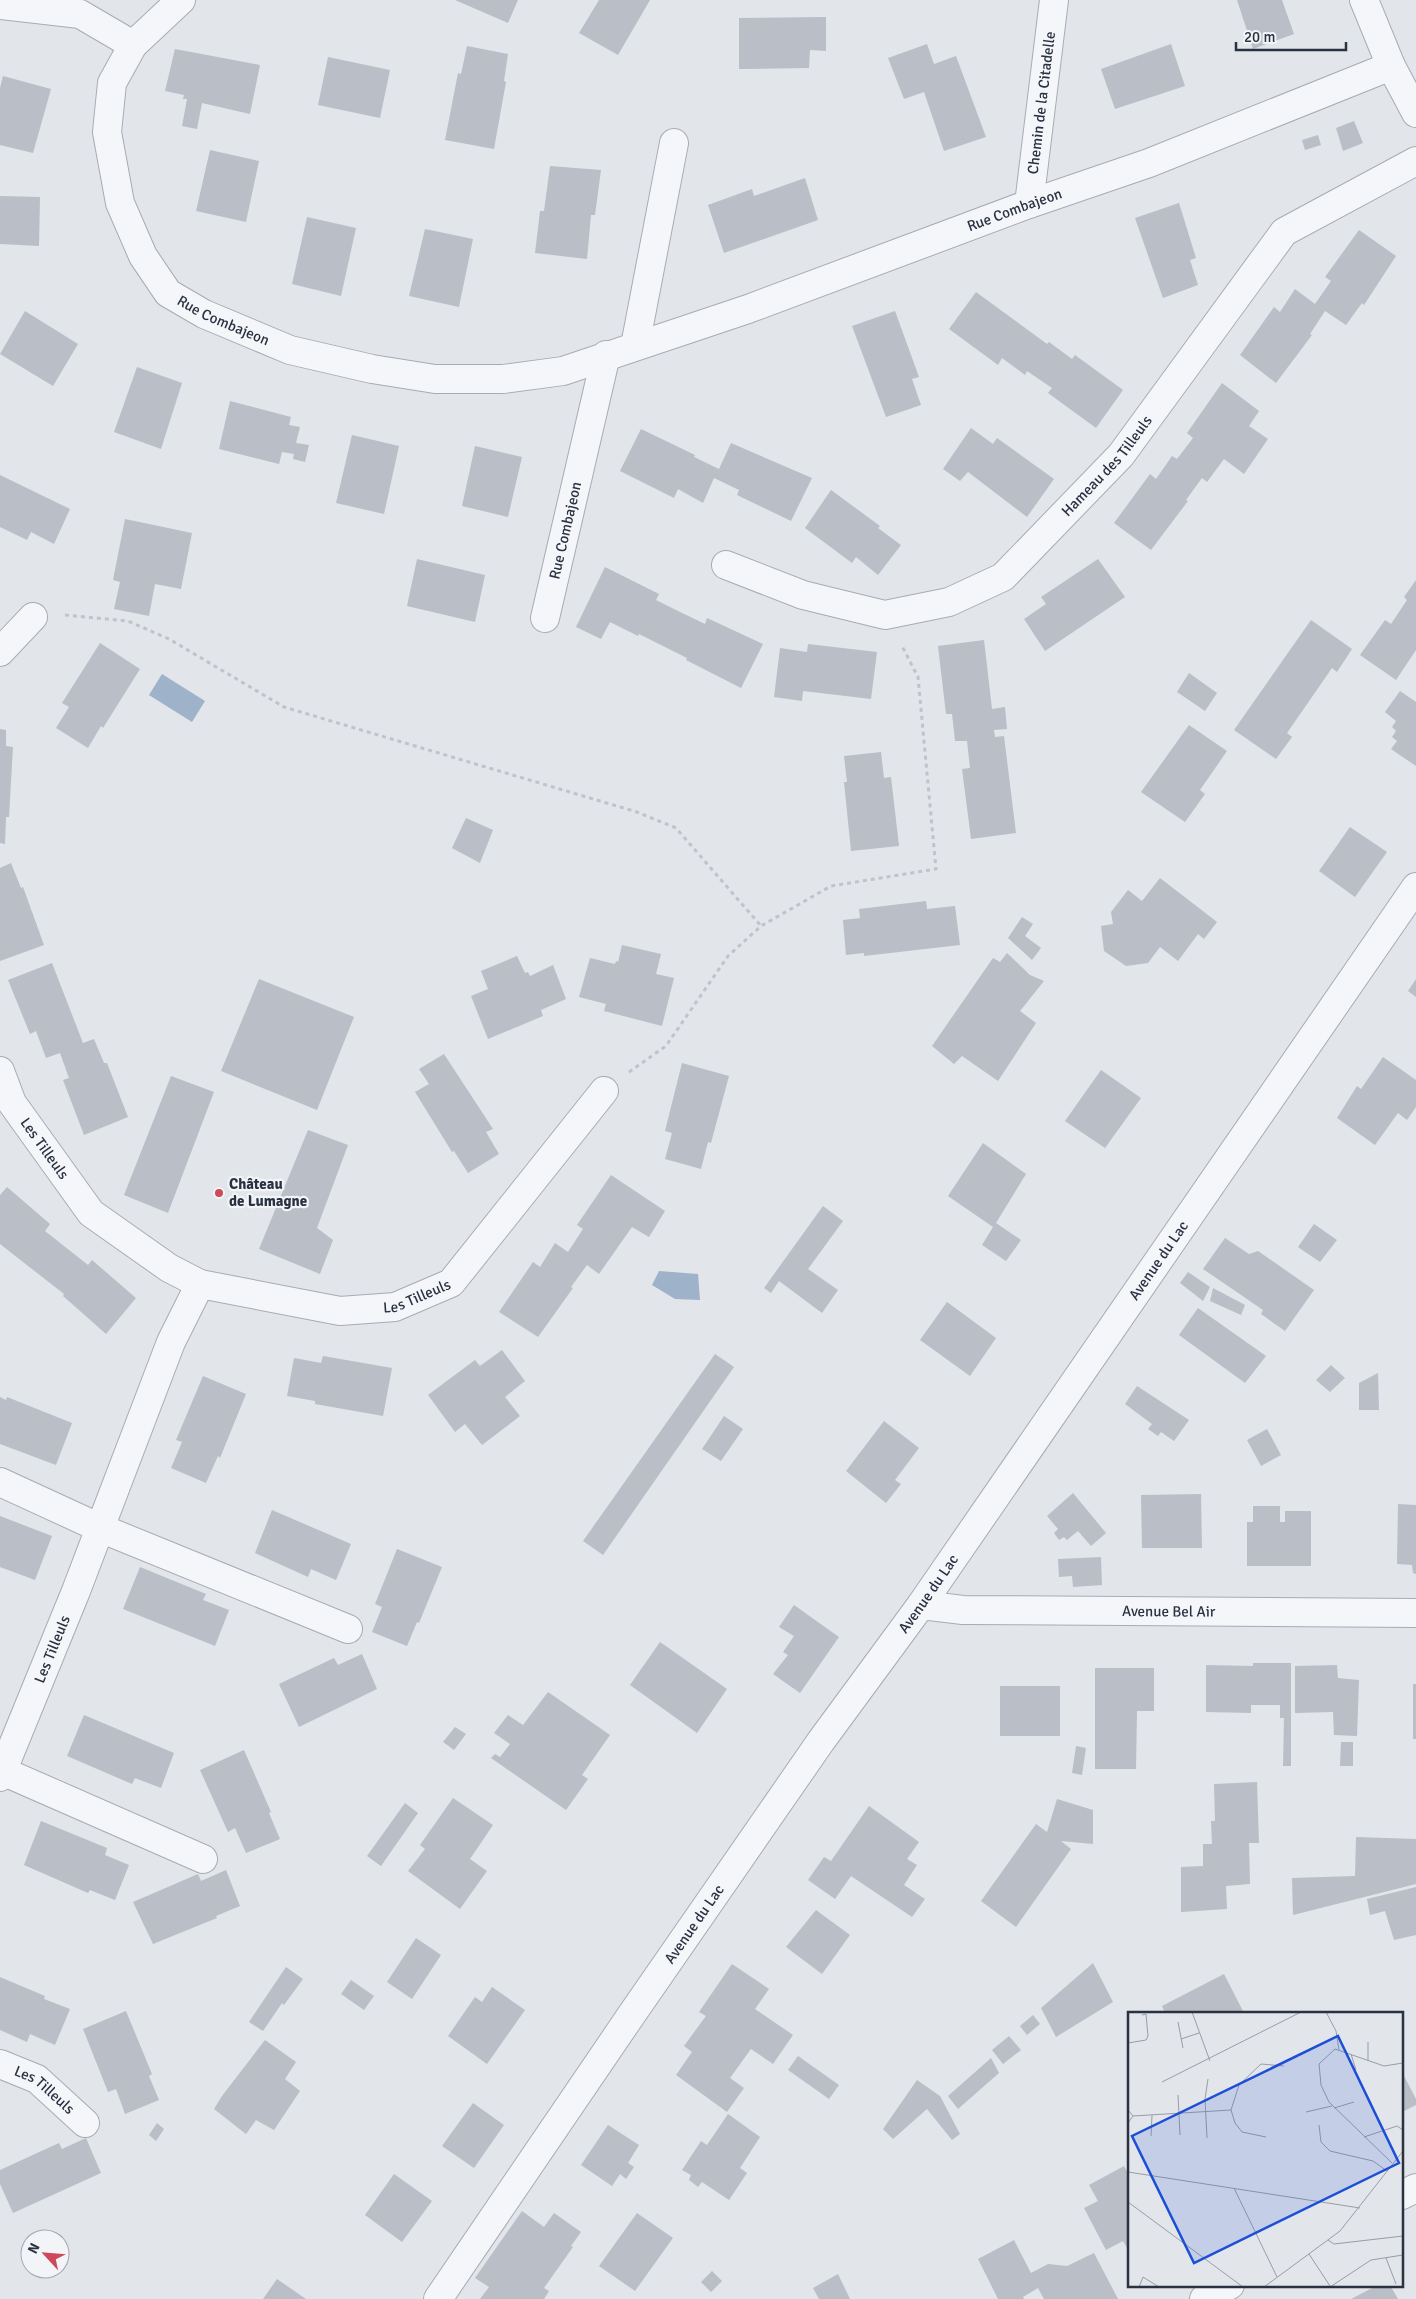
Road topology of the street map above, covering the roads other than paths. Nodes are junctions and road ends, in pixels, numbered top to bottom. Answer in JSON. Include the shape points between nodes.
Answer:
{"nodes":[{"id":1,"x":181,"y":0,"type":"edge"},
{"id":2,"x":1054,"y":0,"type":"edge"},
{"id":3,"x":1364,"y":0,"type":"edge"},
{"id":4,"x":0,"y":5,"type":"edge"},
{"id":5,"x":133,"y":45,"type":"junction"},
{"id":6,"x":1390,"y":66,"type":"junction"},
{"id":7,"x":1416,"y":114,"type":"edge"},
{"id":8,"x":674,"y":142,"type":"dead end"},
{"id":9,"x":1416,"y":161,"type":"edge"},
{"id":10,"x":1029,"y":204,"type":"junction"},
{"id":11,"x":635,"y":346,"type":"junction"},
{"id":12,"x":606,"y":355,"type":"junction"},
{"id":13,"x":726,"y":565,"type":"dead end"},
{"id":14,"x":33,"y":617,"type":"road end"},
{"id":15,"x":545,"y":618,"type":"dead end"},
{"id":16,"x":0,"y":652,"type":"edge"},
{"id":17,"x":1416,"y":887,"type":"edge"},
{"id":18,"x":0,"y":1071,"type":"edge"},
{"id":19,"x":604,"y":1091,"type":"road end"},
{"id":20,"x":200,"y":1284,"type":"junction"},
{"id":21,"x":0,"y":1482,"type":"edge"},
{"id":22,"x":100,"y":1528,"type":"junction"},
{"id":23,"x":921,"y":1605,"type":"junction"},
{"id":24,"x":1416,"y":1613,"type":"edge"},
{"id":25,"x":348,"y":1629,"type":"dead end"},
{"id":26,"x":1,"y":1772,"type":"edge"},
{"id":27,"x":203,"y":1859,"type":"dead end"},
{"id":28,"x":0,"y":2064,"type":"edge"},
{"id":29,"x":85,"y":2122,"type":"dead end"},
{"id":30,"x":1416,"y":2188,"type":"edge"},
{"id":31,"x":1404,"y":2194,"type":"edge"},
{"id":32,"x":1228,"y":2286,"type":"edge"},
{"id":33,"x":438,"y":2299,"type":"edge"},
{"id":34,"x":1204,"y":2299,"type":"edge"}],
"edges":[{"from":1,"to":5,"type":"street","name":"Rue Combajeon"},
{"from":2,"to":10,"type":"street","name":"Chemin de la Citadelle"},
{"from":3,"to":6,"type":"street"},
{"from":4,"to":5,"type":"street","via":[[80,14]]},
{"from":5,"to":12,"type":"street","name":"Rue Combajeon","via":[[112,83],[107,132],[120,203],[143,256],[168,292],[204,314],[290,350],[372,369],[435,379],[512,378],[563,371]]},
{"from":6,"to":7,"type":"street"},
{"from":6,"to":10,"type":"street","name":"Rue Combajeon","via":[[1149,163]]},
{"from":8,"to":11,"type":"street"},
{"from":9,"to":13,"type":"street","name":"Hameau des Tilleuls","via":[[1284,232],[1121,455],[1003,577],[949,602],[885,615],[803,595]]},
{"from":10,"to":11,"type":"street","name":"Rue Combajeon","via":[[757,305]]},
{"from":11,"to":12,"type":"street","name":"Rue Combajeon"},
{"from":12,"to":15,"type":"street","name":"Rue Combajeon"},
{"from":14,"to":16,"type":"street"},
{"from":17,"to":23,"type":"street","name":"Avenue du Lac"},
{"from":18,"to":20,"type":"street","name":"Les Tilleuls","via":[[12,1103],[91,1213],[169,1268]]},
{"from":19,"to":20,"type":"street","name":"Les Tilleuls","via":[[450,1283],[395,1307],[340,1311]]},
{"from":20,"to":22,"type":"street","name":"Les Tilleuls","via":[[171,1342]]},
{"from":21,"to":22,"type":"street"},
{"from":22,"to":25,"type":"street"},
{"from":22,"to":26,"type":"street","name":"Les Tilleuls"},
{"from":23,"to":24,"type":"street","name":"Avenue Bel Air","via":[[963,1610]]},
{"from":23,"to":33,"type":"street","name":"Avenue du Lac","via":[[821,1741]]},
{"from":26,"to":27,"type":"street","name":"Les Tilleuls"},
{"from":28,"to":29,"type":"street","name":"Les Tilleuls","via":[[37,2079]]},
{"from":30,"to":31,"type":"street"},
{"from":32,"to":34,"type":"street"}]}
